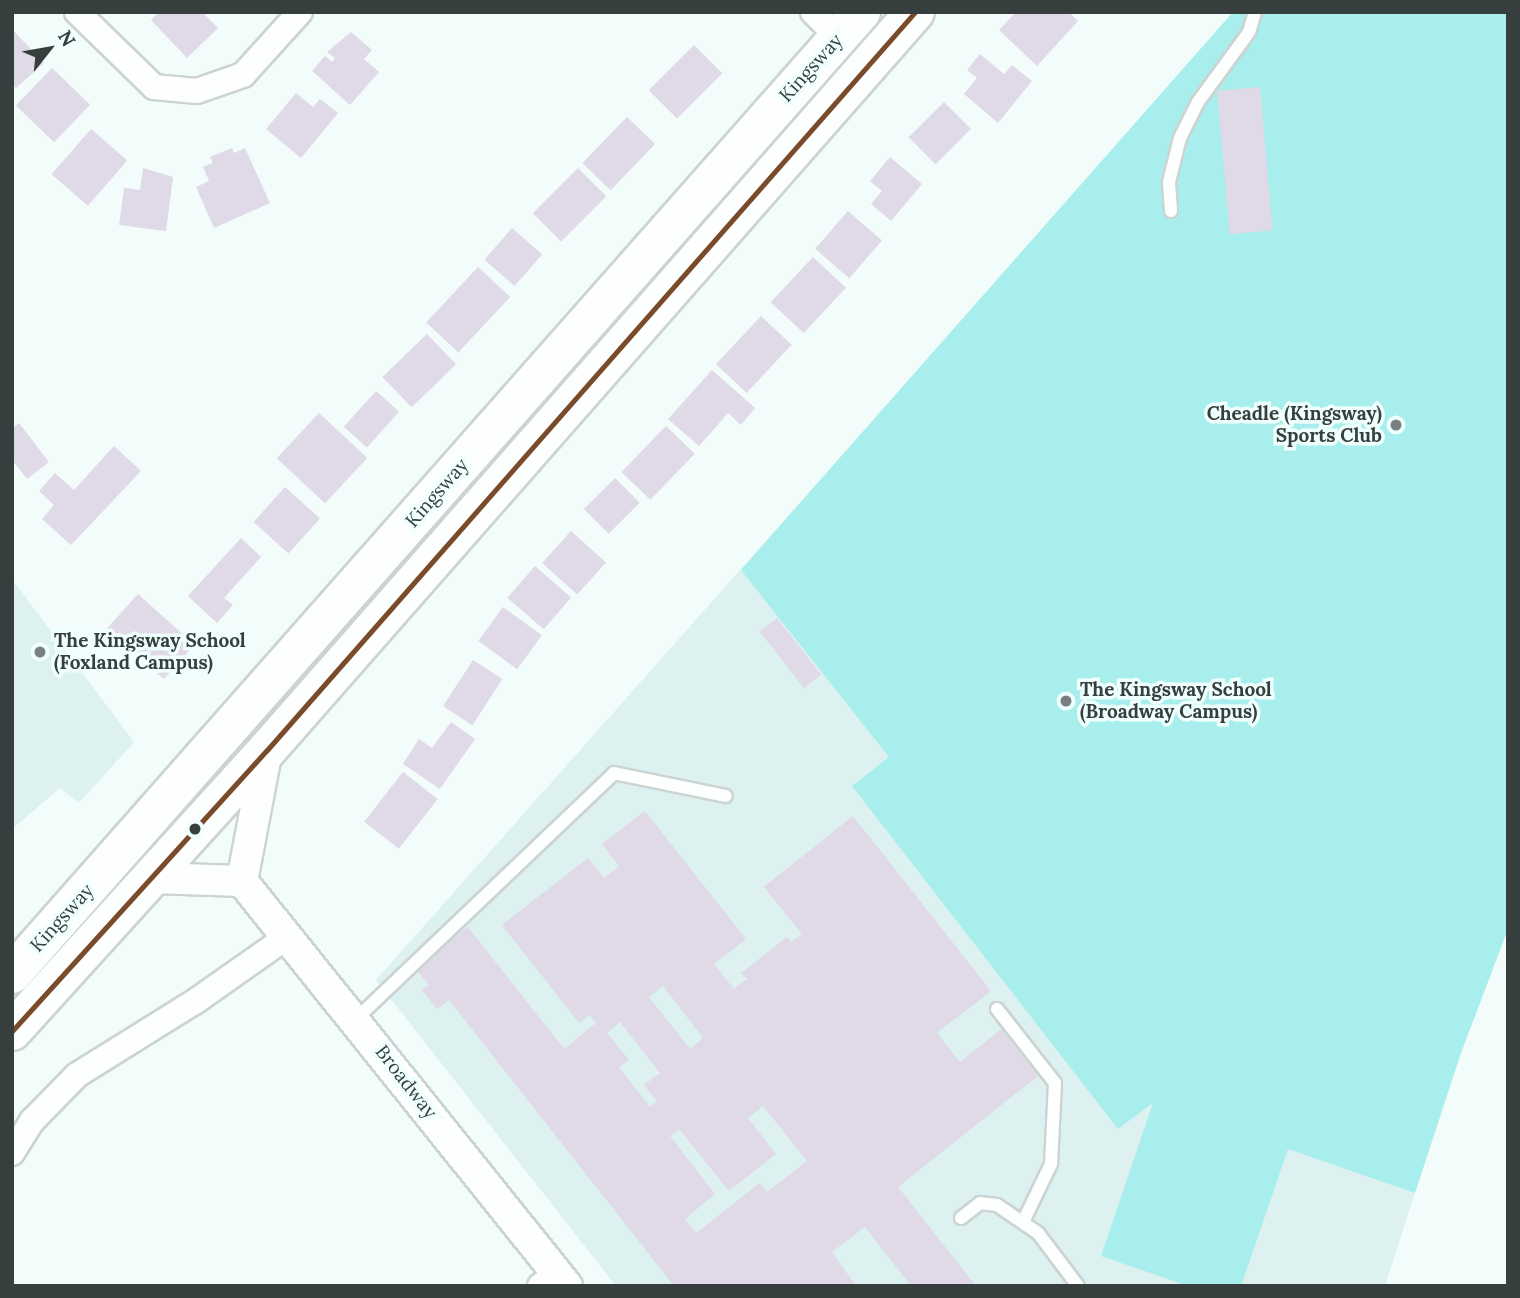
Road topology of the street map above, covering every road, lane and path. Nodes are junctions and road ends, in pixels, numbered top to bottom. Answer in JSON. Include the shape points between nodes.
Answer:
{"nodes":[{"id":1,"x":77,"y":12,"type":"edge"},
{"id":2,"x":300,"y":12,"type":"edge"},
{"id":3,"x":915,"y":12,"type":"edge"},
{"id":4,"x":1255,"y":12,"type":"edge"},
{"id":5,"x":837,"y":21,"type":"edge"},
{"id":6,"x":1171,"y":211,"type":"dead end"},
{"id":7,"x":267,"y":750,"type":"junction"},
{"id":8,"x":726,"y":796,"type":"dead end"},
{"id":9,"x":152,"y":878,"type":"junction"},
{"id":10,"x":242,"y":881,"type":"junction"},
{"id":11,"x":288,"y":936,"type":"junction"},
{"id":12,"x":12,"y":974,"type":"edge"},
{"id":13,"x":996,"y":1009,"type":"dead end"},
{"id":14,"x":356,"y":1019,"type":"junction"},
{"id":15,"x":12,"y":1031,"type":"edge"},
{"id":16,"x":12,"y":1153,"type":"edge"},
{"id":17,"x":961,"y":1218,"type":"dead end"},
{"id":18,"x":1023,"y":1222,"type":"junction"},
{"id":19,"x":555,"y":1282,"type":"edge"},
{"id":20,"x":1078,"y":1286,"type":"edge"}],
"edges":[{"from":1,"to":2,"type":"street","via":[[154,87],[197,91],[243,75]]},
{"from":3,"to":7,"type":"highway","name":"Kingsway"},
{"from":4,"to":6,"type":"lane","via":[[1250,32],[1203,94],[1180,138],[1169,181]]},
{"from":5,"to":12,"type":"highway","name":"Kingsway"},
{"from":7,"to":9,"type":"highway","name":"Kingsway"},
{"from":7,"to":10,"type":"street"},
{"from":8,"to":14,"type":"lane","via":[[614,773]]},
{"from":9,"to":10,"type":"street"},
{"from":9,"to":15,"type":"highway","name":"Kingsway"},
{"from":10,"to":11,"type":"street","name":"Broadway"},
{"from":11,"to":14,"type":"street","name":"Broadway"},
{"from":11,"to":16,"type":"street","via":[[77,1076],[33,1120]]},
{"from":13,"to":18,"type":"lane","via":[[1055,1083],[1051,1164]]},
{"from":14,"to":19,"type":"street","name":"Broadway"},
{"from":17,"to":18,"type":"lane","via":[[980,1203],[997,1205]]},
{"from":18,"to":20,"type":"lane","via":[[1038,1233]]}]}
